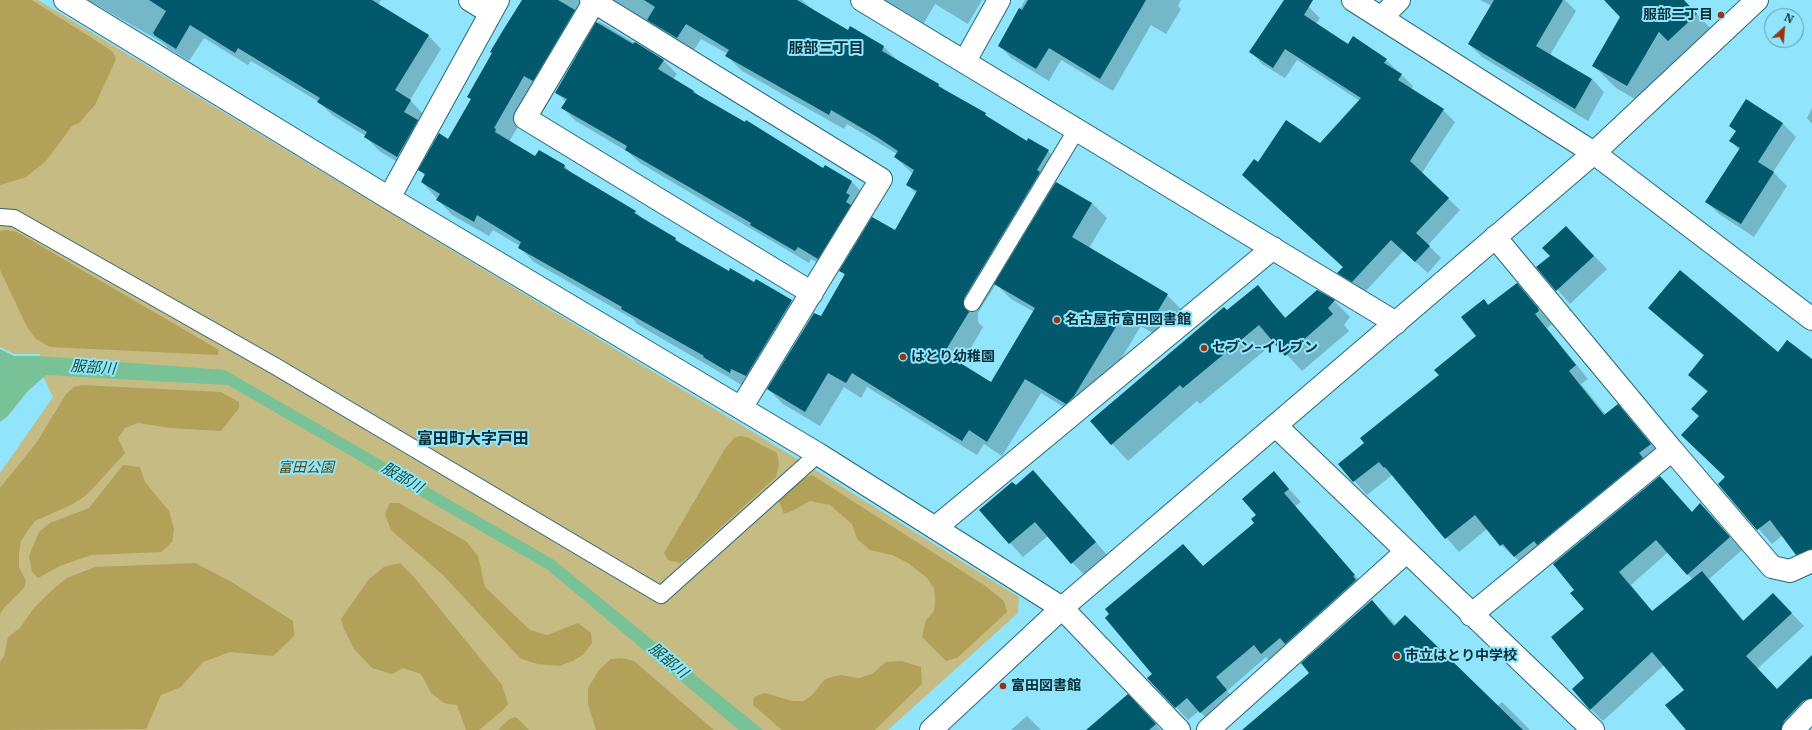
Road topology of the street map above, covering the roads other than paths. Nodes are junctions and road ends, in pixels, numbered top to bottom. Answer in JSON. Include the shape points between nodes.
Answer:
{"nodes":[{"id":1,"x":64,"y":0,"type":"edge"},
{"id":2,"x":470,"y":0,"type":"edge"},
{"id":3,"x":862,"y":0,"type":"edge"},
{"id":4,"x":999,"y":0,"type":"edge"},
{"id":5,"x":1353,"y":0,"type":"edge"},
{"id":6,"x":1399,"y":0,"type":"edge"},
{"id":7,"x":1757,"y":0,"type":"edge"},
{"id":8,"x":592,"y":1,"type":"edge"},
{"id":9,"x":494,"y":6,"type":"edge"},
{"id":10,"x":1382,"y":17,"type":"junction"},
{"id":11,"x":965,"y":61,"type":"junction"},
{"id":12,"x":1077,"y":129,"type":"junction"},
{"id":13,"x":1594,"y":153,"type":"junction"},
{"id":14,"x":389,"y":198,"type":"junction"},
{"id":15,"x":0,"y":217,"type":"edge"},
{"id":16,"x":1495,"y":238,"type":"junction"},
{"id":17,"x":1273,"y":248,"type":"junction"},
{"id":18,"x":812,"y":293,"type":"junction"},
{"id":19,"x":972,"y":303,"type":"dead end"},
{"id":20,"x":1812,"y":320,"type":"edge"},
{"id":21,"x":1396,"y":323,"type":"junction"},
{"id":22,"x":741,"y":408,"type":"junction"},
{"id":23,"x":1276,"y":426,"type":"junction"},
{"id":24,"x":1672,"y":450,"type":"junction"},
{"id":25,"x":818,"y":454,"type":"junction"},
{"id":26,"x":935,"y":528,"type":"junction"},
{"id":27,"x":1406,"y":552,"type":"junction"},
{"id":28,"x":1812,"y":561,"type":"edge"},
{"id":29,"x":1062,"y":608,"type":"junction"},
{"id":30,"x":1471,"y":615,"type":"junction"},
{"id":31,"x":1812,"y":710,"type":"edge"},
{"id":32,"x":931,"y":730,"type":"edge"},
{"id":33,"x":1179,"y":730,"type":"edge"},
{"id":34,"x":1208,"y":730,"type":"edge"},
{"id":35,"x":1593,"y":730,"type":"edge"},
{"id":36,"x":1793,"y":730,"type":"edge"}],
"edges":[{"from":1,"to":14,"type":"street"},
{"from":2,"to":9,"type":"street"},
{"from":3,"to":11,"type":"street"},
{"from":4,"to":11,"type":"street"},
{"from":5,"to":10,"type":"street"},
{"from":6,"to":10,"type":"street"},
{"from":7,"to":13,"type":"street"},
{"from":8,"to":18,"type":"street","via":[[526,118]]},
{"from":8,"to":18,"type":"street","via":[[881,179]]},
{"from":9,"to":14,"type":"street"},
{"from":10,"to":13,"type":"street"},
{"from":11,"to":12,"type":"street"},
{"from":12,"to":17,"type":"street"},
{"from":12,"to":19,"type":"lane"},
{"from":13,"to":16,"type":"street"},
{"from":13,"to":20,"type":"street"},
{"from":14,"to":22,"type":"street"},
{"from":15,"to":25,"type":"lane","via":[[14,218],[275,366],[661,595]]},
{"from":16,"to":21,"type":"street"},
{"from":16,"to":24,"type":"street"},
{"from":17,"to":21,"type":"street"},
{"from":17,"to":26,"type":"street"},
{"from":18,"to":22,"type":"street"},
{"from":21,"to":23,"type":"street"},
{"from":22,"to":25,"type":"street"},
{"from":23,"to":27,"type":"street"},
{"from":23,"to":29,"type":"street"},
{"from":24,"to":28,"type":"street","via":[[1772,567],[1790,572]]},
{"from":24,"to":30,"type":"street"},
{"from":25,"to":26,"type":"street"},
{"from":26,"to":29,"type":"street"},
{"from":27,"to":30,"type":"street"},
{"from":27,"to":34,"type":"street"},
{"from":29,"to":32,"type":"street"},
{"from":29,"to":33,"type":"street"},
{"from":30,"to":35,"type":"street"},
{"from":31,"to":36,"type":"street"}]}
